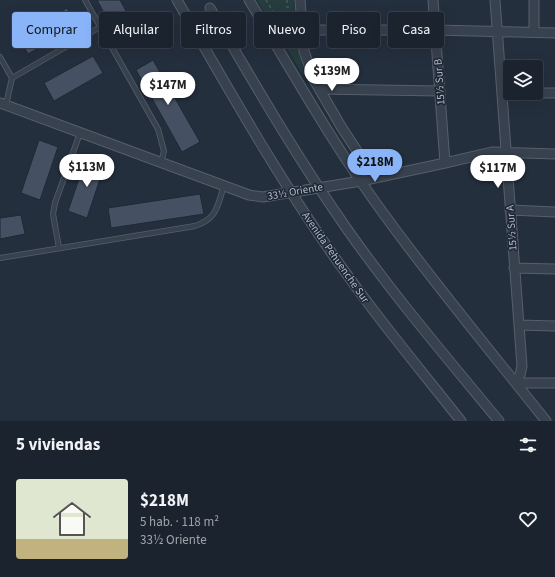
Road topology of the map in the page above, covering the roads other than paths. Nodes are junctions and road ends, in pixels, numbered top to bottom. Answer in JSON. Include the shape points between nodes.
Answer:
{"nodes":[{"id":1,"x":84,"y":0,"type":"edge"},
{"id":2,"x":177,"y":0,"type":"edge"},
{"id":3,"x":249,"y":0,"type":"edge"},
{"id":4,"x":300,"y":0,"type":"edge"},
{"id":5,"x":433,"y":0,"type":"edge"},
{"id":6,"x":494,"y":0,"type":"edge"},
{"id":7,"x":534,"y":0,"type":"edge"},
{"id":8,"x":210,"y":8,"type":"dead end"},
{"id":9,"x":301,"y":12,"type":"edge"},
{"id":10,"x":434,"y":12,"type":"edge"},
{"id":11,"x":99,"y":26,"type":"edge"},
{"id":12,"x":99,"y":29,"type":"edge"},
{"id":13,"x":319,"y":29,"type":"edge"},
{"id":14,"x":388,"y":30,"type":"edge"},
{"id":15,"x":444,"y":30,"type":"edge"},
{"id":16,"x":497,"y":31,"type":"junction"},
{"id":17,"x":534,"y":32,"type":"junction"},
{"id":18,"x":555,"y":33,"type":"edge"},
{"id":19,"x":111,"y":48,"type":"edge"},
{"id":20,"x":304,"y":48,"type":"edge"},
{"id":21,"x":436,"y":48,"type":"edge"},
{"id":22,"x":0,"y":57,"type":"edge"},
{"id":23,"x":503,"y":72,"type":"edge"},
{"id":24,"x":12,"y":78,"type":"junction"},
{"id":25,"x":319,"y":89,"type":"junction"},
{"id":26,"x":440,"y":91,"type":"junction"},
{"id":27,"x":543,"y":92,"type":"edge"},
{"id":28,"x":555,"y":93,"type":"edge"},
{"id":29,"x":506,"y":100,"type":"edge"},
{"id":30,"x":3,"y":104,"type":"edge"},
{"id":31,"x":80,"y":133,"type":"junction"},
{"id":32,"x":506,"y":153,"type":"junction"},
{"id":33,"x":555,"y":154,"type":"edge"},
{"id":34,"x":161,"y":163,"type":"junction"},
{"id":35,"x":445,"y":163,"type":"junction"},
{"id":36,"x":372,"y":178,"type":"junction"},
{"id":37,"x":361,"y":180,"type":"junction"},
{"id":38,"x":224,"y":186,"type":"junction"},
{"id":39,"x":318,"y":188,"type":"junction"},
{"id":40,"x":292,"y":193,"type":"junction"},
{"id":41,"x":510,"y":210,"type":"junction"},
{"id":42,"x":555,"y":212,"type":"edge"},
{"id":43,"x":59,"y":248,"type":"junction"},
{"id":44,"x":0,"y":258,"type":"edge"},
{"id":45,"x":514,"y":268,"type":"junction"},
{"id":46,"x":555,"y":269,"type":"edge"},
{"id":47,"x":519,"y":325,"type":"junction"},
{"id":48,"x":555,"y":326,"type":"edge"},
{"id":49,"x":516,"y":383,"type":"junction"},
{"id":50,"x":555,"y":383,"type":"edge"},
{"id":51,"x":461,"y":421,"type":"edge"},
{"id":52,"x":499,"y":421,"type":"edge"},
{"id":53,"x":546,"y":421,"type":"edge"}],
"edges":[{"from":1,"to":11,"type":"lane"},
{"from":2,"to":40,"type":"street","name":"Avenida Pehuenche Sur","via":[[259,142]]},
{"from":3,"to":37,"type":"street"},
{"from":4,"to":9,"type":"street"},
{"from":5,"to":10,"type":"street","name":"15½ Sur B"},
{"from":6,"to":16,"type":"street","name":"15½ Sur A"},
{"from":7,"to":17,"type":"street"},
{"from":8,"to":39,"type":"street"},
{"from":12,"to":24,"type":"lane"},
{"from":13,"to":14,"type":"street"},
{"from":15,"to":16,"type":"street"},
{"from":16,"to":17,"type":"street"},
{"from":16,"to":23,"type":"street","name":"15½ Sur A"},
{"from":17,"to":18,"type":"street"},
{"from":19,"to":34,"type":"lane","via":[[158,129],[164,151]]},
{"from":20,"to":25,"type":"street"},
{"from":21,"to":26,"type":"street","name":"15½ Sur B"},
{"from":22,"to":24,"type":"lane"},
{"from":24,"to":30,"type":"lane"},
{"from":25,"to":26,"type":"street"},
{"from":25,"to":36,"type":"street","via":[[366,163]]},
{"from":26,"to":35,"type":"street","name":"15½ Sur B"},
{"from":27,"to":28,"type":"street"},
{"from":29,"to":32,"type":"street","name":"15½ Sur A"},
{"from":30,"to":31,"type":"street","name":"33½ Oriente"},
{"from":31,"to":34,"type":"street","name":"33½ Oriente"},
{"from":31,"to":43,"type":"lane","via":[[55,202],[53,214]]},
{"from":32,"to":33,"type":"street","name":"33½ Oriente"},
{"from":32,"to":35,"type":"street","name":"33½ Oriente","via":[[484,153]]},
{"from":32,"to":41,"type":"street","name":"15½ Sur A"},
{"from":34,"to":38,"type":"street","name":"33½ Oriente"},
{"from":35,"to":36,"type":"street","name":"33½ Oriente"},
{"from":36,"to":37,"type":"street","name":"33½ Oriente"},
{"from":37,"to":39,"type":"street","name":"33½ Oriente"},
{"from":37,"to":49,"type":"street","via":[[434,282]]},
{"from":38,"to":40,"type":"street","name":"33½ Oriente","via":[[263,197]]},
{"from":38,"to":43,"type":"lane","via":[[214,214],[195,226]]},
{"from":39,"to":40,"type":"street","name":"33½ Oriente"},
{"from":39,"to":52,"type":"street","via":[[380,275]]},
{"from":40,"to":51,"type":"street","name":"Avenida Pehuenche Sur","via":[[351,280]]},
{"from":41,"to":42,"type":"street"},
{"from":41,"to":45,"type":"street","name":"15½ Sur A"},
{"from":43,"to":44,"type":"lane"},
{"from":45,"to":46,"type":"street"},
{"from":45,"to":47,"type":"street","name":"15½ Sur A"},
{"from":47,"to":48,"type":"street"},
{"from":47,"to":49,"type":"street","name":"15½ Sur A","via":[[522,370]]},
{"from":49,"to":50,"type":"street"},
{"from":49,"to":53,"type":"street"}]}
